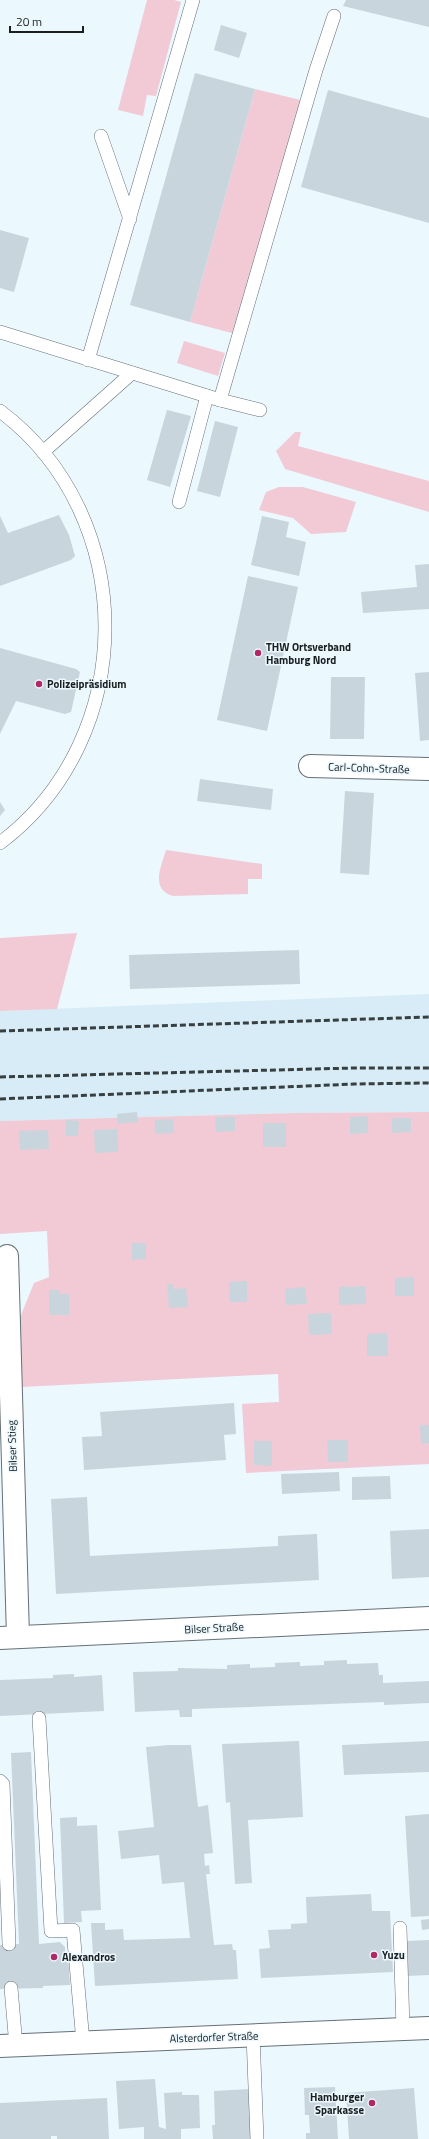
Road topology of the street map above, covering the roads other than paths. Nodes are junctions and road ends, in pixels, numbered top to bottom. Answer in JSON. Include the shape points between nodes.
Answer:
{"nodes":[{"id":1,"x":193,"y":0,"type":"edge"},
{"id":2,"x":334,"y":16,"type":"dead end"},
{"id":3,"x":101,"y":136,"type":"dead end"},
{"id":4,"x":130,"y":219,"type":"junction"},
{"id":5,"x":0,"y":332,"type":"edge"},
{"id":6,"x":88,"y":360,"type":"junction"},
{"id":7,"x":132,"y":373,"type":"junction"},
{"id":8,"x":207,"y":396,"type":"junction"},
{"id":9,"x":220,"y":400,"type":"junction"},
{"id":10,"x":260,"y":410,"type":"dead end"},
{"id":11,"x":0,"y":411,"type":"edge"},
{"id":12,"x":43,"y":452,"type":"junction"},
{"id":13,"x":179,"y":502,"type":"dead end"},
{"id":14,"x":310,"y":766,"type":"dead end"},
{"id":15,"x":429,"y":769,"type":"edge"},
{"id":16,"x":0,"y":843,"type":"edge"},
{"id":17,"x":7,"y":1256,"type":"dead end"},
{"id":18,"x":429,"y":1618,"type":"edge"},
{"id":19,"x":9,"y":1637,"type":"edge"},
{"id":20,"x":39,"y":1718,"type":"dead end"},
{"id":21,"x":0,"y":1781,"type":"edge"},
{"id":22,"x":400,"y":1928,"type":"dead end"},
{"id":23,"x":10,"y":1944,"type":"dead end"},
{"id":24,"x":11,"y":1988,"type":"dead end"},
{"id":25,"x":429,"y":2028,"type":"edge"},
{"id":26,"x":403,"y":2029,"type":"junction"},
{"id":27,"x":253,"y":2036,"type":"junction"},
{"id":28,"x":84,"y":2042,"type":"junction"},
{"id":29,"x":8,"y":2046,"type":"edge"},
{"id":30,"x":257,"y":2139,"type":"edge"}],
"edges":[{"from":1,"to":4,"type":"lane"},
{"from":2,"to":9,"type":"lane"},
{"from":3,"to":4,"type":"lane"},
{"from":4,"to":6,"type":"lane"},
{"from":5,"to":6,"type":"lane"},
{"from":6,"to":7,"type":"lane"},
{"from":7,"to":8,"type":"lane"},
{"from":7,"to":12,"type":"lane"},
{"from":8,"to":9,"type":"lane"},
{"from":8,"to":13,"type":"lane"},
{"from":9,"to":10,"type":"lane"},
{"from":11,"to":12,"type":"lane"},
{"from":12,"to":16,"type":"lane","via":[[72,495],[93,544],[106,614],[103,667],[89,721],[67,768],[53,790],[32,814]]},
{"from":14,"to":15,"type":"street","name":"Carl-Cohn-Straße"},
{"from":17,"to":19,"type":"street","name":"Bilser Stieg"},
{"from":18,"to":19,"type":"street","name":"Bilser Straße"},
{"from":20,"to":28,"type":"lane","via":[[51,1931],[73,1930]]},
{"from":21,"to":23,"type":"lane","via":[[3,1784]]},
{"from":22,"to":26,"type":"lane"},
{"from":24,"to":29,"type":"lane"},
{"from":25,"to":26,"type":"street","name":"Alsterdorfer Straße"},
{"from":26,"to":27,"type":"street","name":"Alsterdorfer Straße"},
{"from":27,"to":28,"type":"street","name":"Alsterdorfer Straße"},
{"from":27,"to":30,"type":"lane"},
{"from":28,"to":29,"type":"street","name":"Alsterdorfer Straße"}]}
